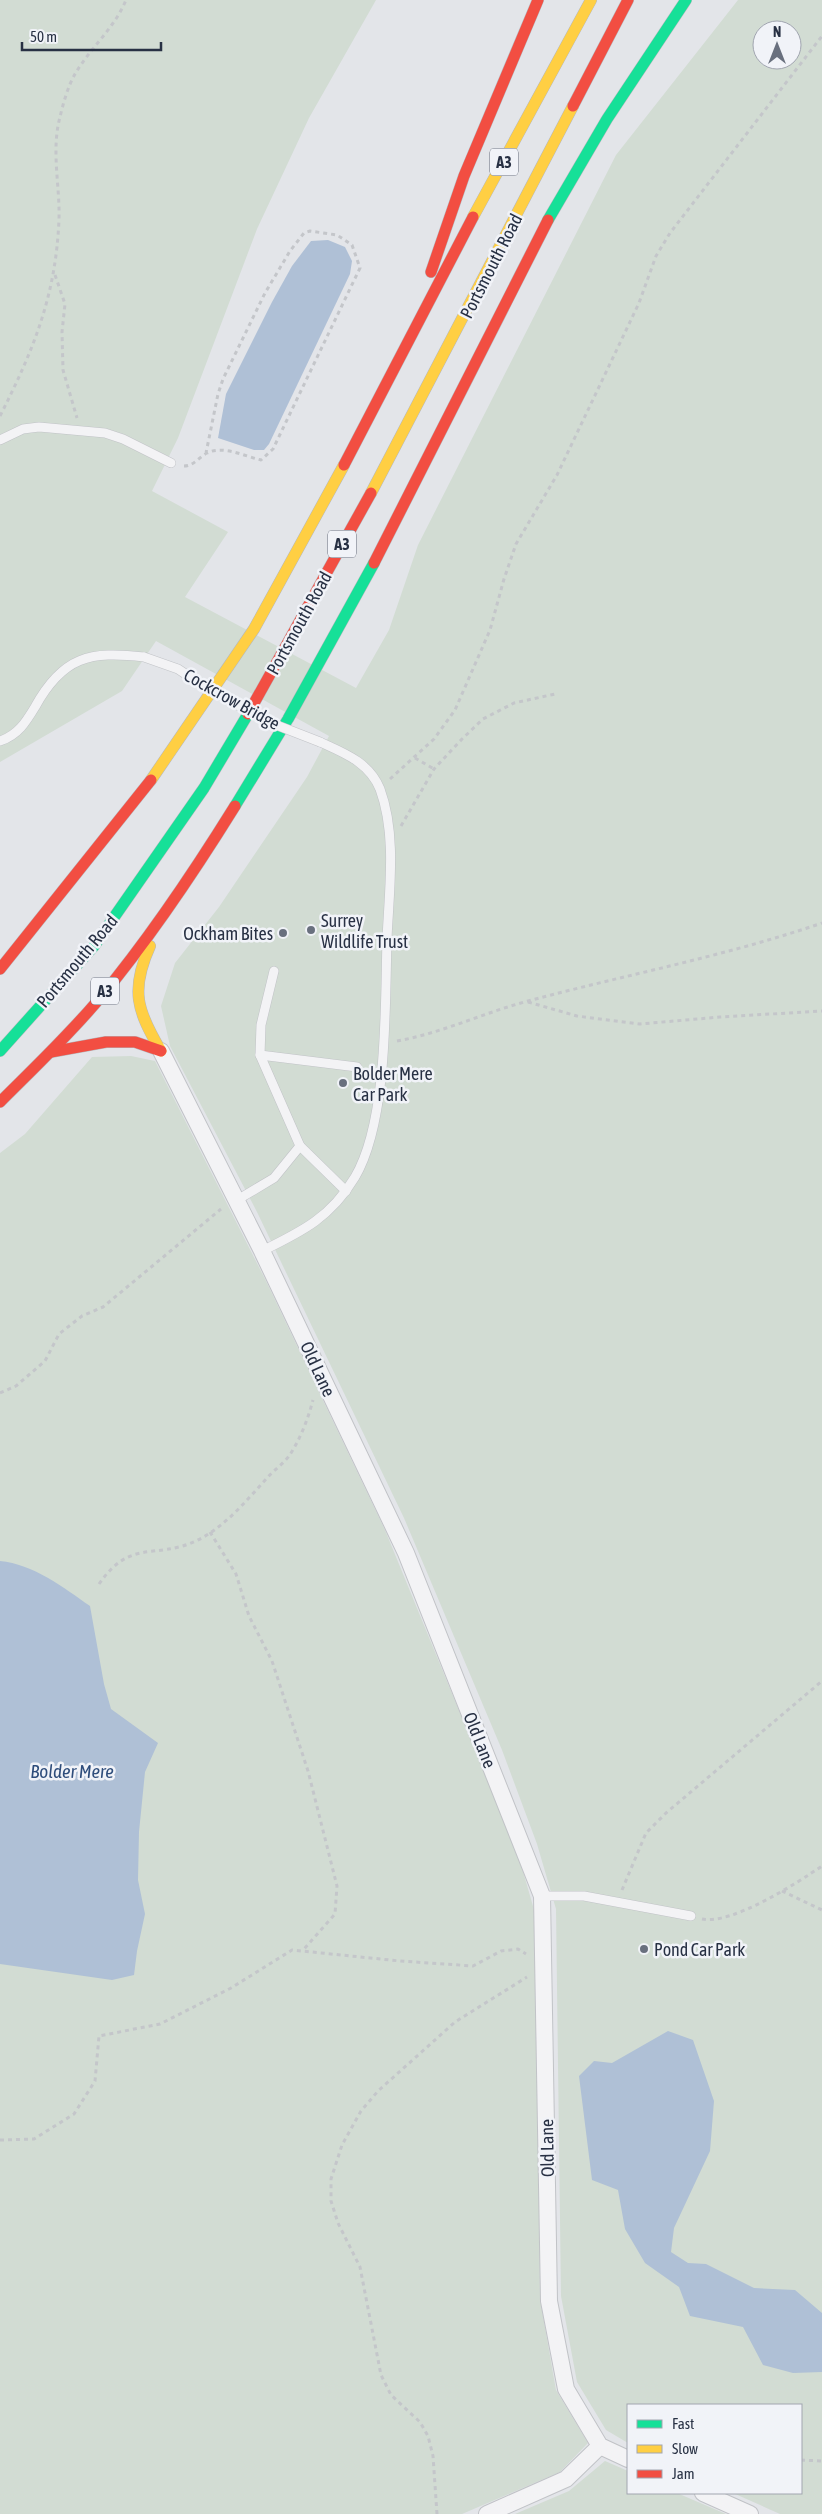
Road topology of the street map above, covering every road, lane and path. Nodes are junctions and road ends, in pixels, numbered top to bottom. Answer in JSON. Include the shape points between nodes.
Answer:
{"nodes":[{"id":1,"x":126,"y":0,"type":"edge"},
{"id":2,"x":538,"y":0,"type":"edge"},
{"id":3,"x":591,"y":0,"type":"edge"},
{"id":4,"x":628,"y":0,"type":"edge"},
{"id":5,"x":686,"y":0,"type":"edge"},
{"id":6,"x":822,"y":36,"type":"edge"},
{"id":7,"x":55,"y":275,"type":"junction"},
{"id":8,"x":416,"y":324,"type":"junction"},
{"id":9,"x":0,"y":416,"type":"edge"},
{"id":10,"x":79,"y":430,"type":"junction"},
{"id":11,"x":0,"y":440,"type":"edge"},
{"id":12,"x":206,"y":453,"type":"junction"},
{"id":13,"x":171,"y":463,"type":"joint"},
{"id":14,"x":555,"y":694,"type":"dead end"},
{"id":15,"x":0,"y":741,"type":"edge"},
{"id":16,"x":415,"y":758,"type":"junction"},
{"id":17,"x":434,"y":769,"type":"junction"},
{"id":18,"x":379,"y":788,"type":"junction"},
{"id":19,"x":388,"y":841,"type":"junction"},
{"id":20,"x":163,"y":914,"type":"junction"},
{"id":21,"x":822,"y":923,"type":"edge"},
{"id":22,"x":0,"y":969,"type":"edge"},
{"id":23,"x":274,"y":971,"type":"dead end"},
{"id":24,"x":526,"y":1002,"type":"junction"},
{"id":25,"x":822,"y":1011,"type":"edge"},
{"id":26,"x":382,"y":1044,"type":"junction"},
{"id":27,"x":0,"y":1051,"type":"edge"},
{"id":28,"x":161,"y":1051,"type":"junction"},
{"id":29,"x":51,"y":1052,"type":"junction"},
{"id":30,"x":260,"y":1055,"type":"junction"},
{"id":31,"x":357,"y":1067,"type":"dead end"},
{"id":32,"x":0,"y":1102,"type":"edge"},
{"id":33,"x":300,"y":1146,"type":"junction"},
{"id":34,"x":346,"y":1191,"type":"junction"},
{"id":35,"x":237,"y":1200,"type":"junction"},
{"id":36,"x":262,"y":1251,"type":"junction"},
{"id":37,"x":320,"y":1373,"type":"junction"},
{"id":38,"x":0,"y":1393,"type":"edge"},
{"id":39,"x":210,"y":1532,"type":"junction"},
{"id":40,"x":99,"y":1584,"type":"dead end"},
{"id":41,"x":822,"y":1681,"type":"edge"},
{"id":42,"x":822,"y":1866,"type":"edge"},
{"id":43,"x":782,"y":1891,"type":"junction"},
{"id":44,"x":542,"y":1896,"type":"junction"},
{"id":45,"x":618,"y":1903,"type":"junction"},
{"id":46,"x":822,"y":1910,"type":"edge"},
{"id":47,"x":691,"y":1916,"type":"joint"},
{"id":48,"x":304,"y":1949,"type":"junction"},
{"id":49,"x":528,"y":1962,"type":"dead end"},
{"id":50,"x":528,"y":1969,"type":"dead end"},
{"id":51,"x":536,"y":1975,"type":"junction"},
{"id":52,"x":0,"y":2140,"type":"edge"},
{"id":53,"x":600,"y":2446,"type":"junction"},
{"id":54,"x":627,"y":2459,"type":"edge"},
{"id":55,"x":802,"y":2460,"type":"edge"},
{"id":56,"x":822,"y":2461,"type":"edge"},
{"id":57,"x":705,"y":2494,"type":"edge"},
{"id":58,"x":437,"y":2514,"type":"edge"},
{"id":59,"x":487,"y":2514,"type":"edge"},
{"id":60,"x":750,"y":2514,"type":"edge"}],
"edges":[{"from":1,"to":7,"type":"path","via":[[120,15],[74,75],[59,118],[56,161],[60,200]]},
{"from":2,"to":8,"type":"highway","number":"A3","via":[[458,193],[439,244]]},
{"from":3,"to":8,"type":"highway","name":"Portsmouth Road","number":"A3"},
{"from":4,"to":27,"type":"highway","name":"Portsmouth Road","number":"A3","via":[[398,445],[204,788],[94,946]]},
{"from":5,"to":20,"type":"highway","number":"A3","via":[[582,159],[556,206],[484,343],[427,462],[270,753]]},
{"from":6,"to":16,"type":"path","via":[[670,233],[656,256],[639,303],[557,475],[516,544],[490,630],[455,710],[434,740]]},
{"from":7,"to":9,"type":"path","via":[[35,343]]},
{"from":7,"to":10,"type":"path","via":[[65,304],[63,370]]},
{"from":8,"to":22,"type":"highway","name":"Portsmouth Road","number":"A3","via":[[377,404],[254,629],[161,768]]},
{"from":10,"to":11,"type":"lane","via":[[23,429]]},
{"from":10,"to":13,"type":"lane","via":[[123,439]]},
{"from":12,"to":12,"type":"path","via":[[216,449],[227,450],[260,460],[274,449],[360,268],[352,245],[337,235],[304,233],[290,251],[265,293],[223,379]]},
{"from":12,"to":13,"type":"path","via":[[186,467]]},
{"from":14,"to":17,"type":"path","via":[[514,703],[483,719]]},
{"from":15,"to":18,"type":"lane","name":"Cockcrow Bridge","bridge":true,"via":[[21,728],[57,675],[79,659],[109,655],[144,657],[178,669],[266,721],[320,742],[364,765]]},
{"from":16,"to":17,"type":"path"},
{"from":16,"to":18,"type":"path"},
{"from":17,"to":19,"type":"path","via":[[408,818]]},
{"from":18,"to":19,"type":"lane","name":"Cockcrow Bridge","via":[[385,808]]},
{"from":19,"to":26,"type":"lane","name":"Cockcrow Bridge","via":[[386,998]]},
{"from":20,"to":28,"type":"highway","number":"A3","via":[[138,976],[139,1002],[146,1025]]},
{"from":20,"to":29,"type":"highway","number":"A3","via":[[127,964]]},
{"from":21,"to":24,"type":"path"},
{"from":23,"to":30,"type":"lane","via":[[260,1025]]},
{"from":24,"to":25,"type":"path","via":[[577,1016],[640,1024]]},
{"from":24,"to":26,"type":"path","via":[[444,1029]]},
{"from":26,"to":34,"type":"lane","name":"Cockcrow Bridge","via":[[379,1093],[370,1139]]},
{"from":28,"to":29,"type":"highway","via":[[135,1042],[106,1042]]},
{"from":28,"to":35,"type":"street","name":"Old Lane"},
{"from":29,"to":32,"type":"highway","number":"A3"},
{"from":30,"to":31,"type":"lane"},
{"from":30,"to":33,"type":"lane"},
{"from":33,"to":34,"type":"lane"},
{"from":33,"to":35,"type":"lane","via":[[274,1178]]},
{"from":34,"to":36,"type":"lane","name":"Cockcrow Bridge","via":[[308,1228]]},
{"from":35,"to":36,"type":"street","name":"Old Lane"},
{"from":35,"to":38,"type":"path","via":[[216,1212],[103,1306],[82,1316],[59,1334],[45,1361],[16,1386]]},
{"from":36,"to":37,"type":"street","name":"Old Lane"},
{"from":37,"to":39,"type":"path","via":[[306,1423],[289,1456],[244,1503]]},
{"from":37,"to":44,"type":"street","name":"Old Lane","via":[[406,1552]]},
{"from":39,"to":40,"type":"path","via":[[177,1548],[127,1556],[110,1568]]},
{"from":39,"to":48,"type":"path","via":[[236,1574],[250,1616],[272,1661],[308,1771],[337,1886],[335,1914]]},
{"from":41,"to":45,"type":"path","via":[[646,1833]]},
{"from":42,"to":43,"type":"path"},
{"from":43,"to":46,"type":"path"},
{"from":43,"to":47,"type":"path","via":[[727,1917],[705,1919]]},
{"from":44,"to":45,"type":"lane","via":[[584,1896]]},
{"from":44,"to":51,"type":"street","name":"Old Lane"},
{"from":45,"to":47,"type":"lane"},
{"from":48,"to":49,"type":"path","via":[[473,1966],[501,1951],[518,1949],[527,1955]]},
{"from":48,"to":52,"type":"path","via":[[292,1950],[231,1988],[160,2024],[99,2036],[95,2081],[74,2114],[34,2139]]},
{"from":50,"to":51,"type":"path"},
{"from":51,"to":53,"type":"street","name":"Old Lane","via":[[550,2301],[566,2389]]},
{"from":51,"to":58,"type":"path","via":[[455,2022],[378,2090],[361,2111],[342,2145],[331,2179],[331,2202],[360,2267],[381,2375],[391,2395],[420,2422],[428,2436],[433,2456]]},
{"from":53,"to":54,"type":"street"},
{"from":53,"to":59,"type":"street","via":[[566,2479]]},
{"from":55,"to":56,"type":"path"},
{"from":57,"to":60,"type":"street"}]}
